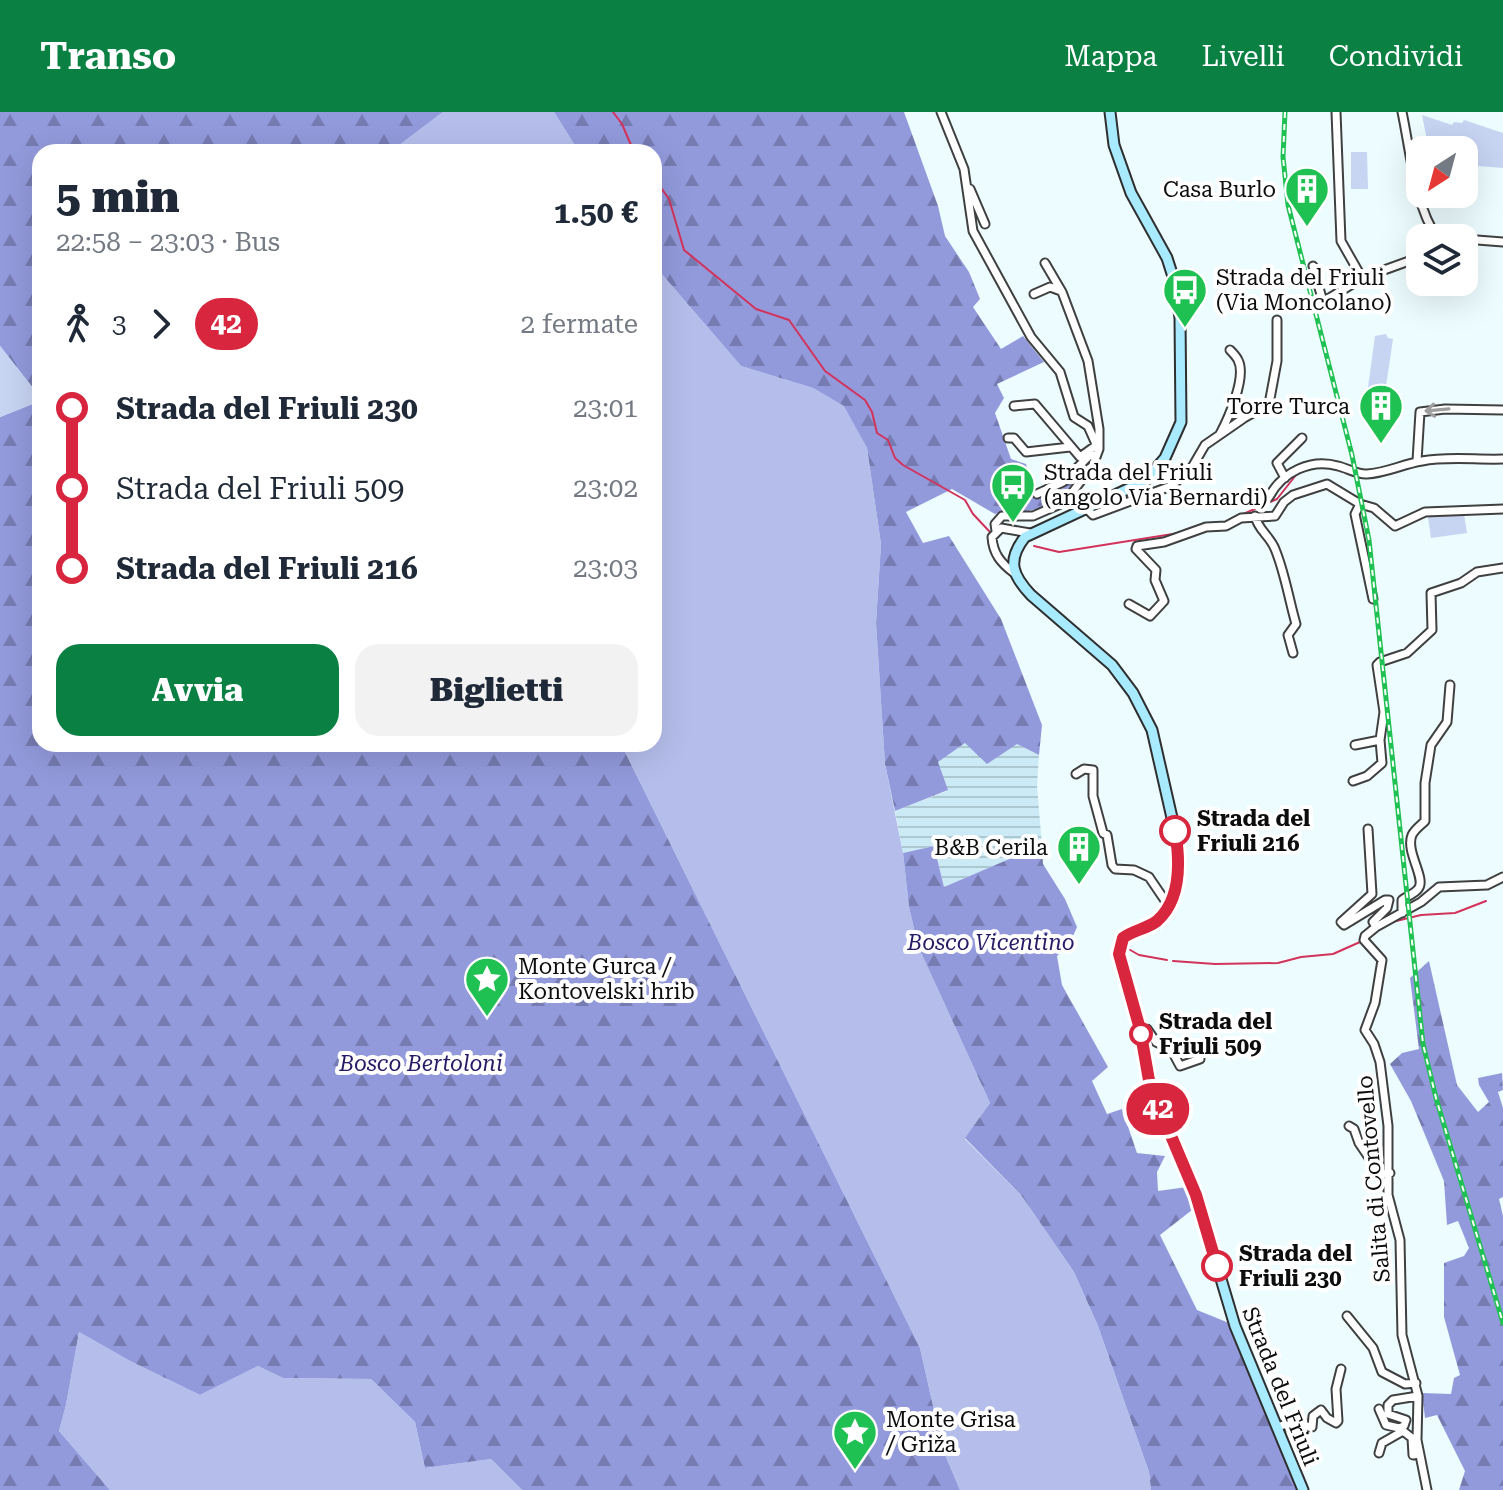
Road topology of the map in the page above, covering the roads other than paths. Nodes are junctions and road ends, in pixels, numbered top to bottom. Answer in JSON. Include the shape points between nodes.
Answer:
{"nodes":[{"id":1,"x":941,"y":112,"type":"edge"},
{"id":2,"x":1110,"y":112,"type":"edge"},
{"id":3,"x":1336,"y":112,"type":"edge"},
{"id":4,"x":1402,"y":112,"type":"edge"},
{"id":5,"x":967,"y":183,"type":"junction"},
{"id":6,"x":985,"y":224,"type":"dead end"},
{"id":7,"x":1432,"y":224,"type":"edge"},
{"id":8,"x":1478,"y":240,"type":"edge"},
{"id":9,"x":1503,"y":242,"type":"edge"},
{"id":10,"x":1406,"y":262,"type":"edge"},
{"id":11,"x":1045,"y":263,"type":"dead end"},
{"id":12,"x":1313,"y":266,"type":"dead end"},
{"id":13,"x":1362,"y":278,"type":"junction"},
{"id":14,"x":1062,"y":292,"type":"junction"},
{"id":15,"x":1034,"y":294,"type":"dead end"},
{"id":16,"x":1277,"y":320,"type":"dead end"},
{"id":17,"x":1230,"y":350,"type":"dead end"},
{"id":18,"x":1014,"y":406,"type":"dead end"},
{"id":19,"x":1503,"y":410,"type":"edge"},
{"id":20,"x":1220,"y":434,"type":"junction"},
{"id":21,"x":1008,"y":438,"type":"dead end"},
{"id":22,"x":1302,"y":438,"type":"dead end"},
{"id":23,"x":1098,"y":445,"type":"junction"},
{"id":24,"x":1070,"y":447,"type":"junction"},
{"id":25,"x":1503,"y":459,"type":"edge"},
{"id":26,"x":1417,"y":461,"type":"junction"},
{"id":27,"x":1285,"y":478,"type":"junction"},
{"id":28,"x":1037,"y":494,"type":"dead end"},
{"id":29,"x":1269,"y":497,"type":"dead end"},
{"id":30,"x":1360,"y":504,"type":"junction"},
{"id":31,"x":1503,"y":509,"type":"edge"},
{"id":32,"x":1088,"y":510,"type":"junction"},
{"id":33,"x":1255,"y":516,"type":"junction"},
{"id":34,"x":996,"y":531,"type":"junction"},
{"id":35,"x":1030,"y":533,"type":"junction"},
{"id":36,"x":1503,"y":568,"type":"edge"},
{"id":37,"x":1014,"y":573,"type":"junction"},
{"id":38,"x":1373,"y":599,"type":"dead end"},
{"id":39,"x":1129,"y":604,"type":"dead end"},
{"id":40,"x":1293,"y":653,"type":"dead end"},
{"id":41,"x":1450,"y":685,"type":"dead end"},
{"id":42,"x":1380,"y":740,"type":"junction"},
{"id":43,"x":1355,"y":745,"type":"dead end"},
{"id":44,"x":1076,"y":774,"type":"dead end"},
{"id":45,"x":1353,"y":781,"type":"dead end"},
{"id":46,"x":1368,"y":829,"type":"dead end"},
{"id":47,"x":1503,"y":877,"type":"edge"},
{"id":48,"x":1168,"y":905,"type":"junction"},
{"id":49,"x":1402,"y":913,"type":"junction"},
{"id":50,"x":1376,"y":927,"type":"junction"},
{"id":51,"x":1140,"y":1029,"type":"junction"},
{"id":52,"x":1200,"y":1059,"type":"dead end"},
{"id":53,"x":1349,"y":1126,"type":"dead end"},
{"id":54,"x":1390,"y":1173,"type":"junction"},
{"id":55,"x":1347,"y":1316,"type":"dead end"},
{"id":56,"x":1341,"y":1369,"type":"dead end"},
{"id":57,"x":1416,"y":1383,"type":"junction"},
{"id":58,"x":1418,"y":1396,"type":"junction"},
{"id":59,"x":1379,"y":1409,"type":"dead end"},
{"id":60,"x":1278,"y":1427,"type":"junction"},
{"id":61,"x":1379,"y":1453,"type":"dead end"},
{"id":62,"x":1419,"y":1454,"type":"junction"},
{"id":63,"x":1303,"y":1490,"type":"edge"},
{"id":64,"x":1427,"y":1490,"type":"edge"}],
"edges":[{"from":1,"to":5,"type":"street"},
{"from":2,"to":32,"type":"main road","via":[[1114,145],[1131,193],[1175,283],[1182,413],[1170,449],[1152,475]]},
{"from":3,"to":13,"type":"street","via":[[1341,241]]},
{"from":4,"to":7,"type":"street"},
{"from":5,"to":6,"type":"street"},
{"from":5,"to":23,"type":"street","via":[[973,231],[1031,337],[1060,372],[1074,417],[1088,426]]},
{"from":8,"to":9,"type":"street"},
{"from":10,"to":13,"type":"street"},
{"from":11,"to":14,"type":"street"},
{"from":12,"to":13,"type":"street","via":[[1323,302]]},
{"from":14,"to":15,"type":"street","via":[[1050,287]]},
{"from":14,"to":23,"type":"street","via":[[1088,361]]},
{"from":16,"to":20,"type":"street","via":[[1269,404]]},
{"from":17,"to":20,"type":"street","via":[[1239,361],[1240,376]]},
{"from":18,"to":24,"type":"street","via":[[1035,404]]},
{"from":19,"to":26,"type":"street","one_way":true,"via":[[1420,412]]},
{"from":20,"to":32,"type":"street","via":[[1171,486],[1093,515]]},
{"from":21,"to":24,"type":"street","via":[[1026,452]]},
{"from":22,"to":27,"type":"street","via":[[1277,463]]},
{"from":23,"to":24,"type":"street","via":[[1080,457]]},
{"from":23,"to":28,"type":"street","via":[[1063,482]]},
{"from":23,"to":34,"type":"street","via":[[1093,465],[1065,502],[1033,516],[1002,516]]},
{"from":25,"to":26,"type":"street"},
{"from":26,"to":27,"type":"street","via":[[1364,475],[1317,463]]},
{"from":27,"to":29,"type":"street"},
{"from":30,"to":31,"type":"street","via":[[1374,508],[1395,526],[1425,512]]},
{"from":30,"to":33,"type":"street","via":[[1322,484],[1293,495],[1275,516]]},
{"from":30,"to":38,"type":"street","via":[[1355,514]]},
{"from":32,"to":35,"type":"main road"},
{"from":33,"to":39,"type":"street","via":[[1137,546],[1156,570],[1164,601],[1150,616]]},
{"from":33,"to":40,"type":"street","via":[[1276,550],[1296,624],[1288,635]]},
{"from":34,"to":35,"type":"street"},
{"from":34,"to":37,"type":"street","via":[[995,554]]},
{"from":35,"to":37,"type":"main road","via":[[1017,550]]},
{"from":36,"to":42,"type":"street","via":[[1477,572],[1431,593],[1432,630],[1412,650],[1377,665],[1384,712]]},
{"from":37,"to":48,"type":"main road","via":[[1031,595],[1112,665],[1147,716],[1178,848],[1177,880]]},
{"from":41,"to":49,"type":"street","via":[[1447,722],[1431,745],[1425,821],[1411,836],[1421,882],[1402,900]]},
{"from":42,"to":43,"type":"street"},
{"from":42,"to":45,"type":"street","via":[[1382,763]]},
{"from":44,"to":48,"type":"street","via":[[1093,770],[1098,821],[1107,835],[1112,865],[1149,877]]},
{"from":46,"to":50,"type":"street","via":[[1372,894],[1341,922],[1389,900],[1373,922]]},
{"from":47,"to":49,"type":"street","via":[[1487,885],[1439,887]]},
{"from":48,"to":51,"type":"main road","name":"Strada del Friuli","via":[[1157,920],[1129,933],[1120,946]]},
{"from":49,"to":50,"type":"street"},
{"from":50,"to":54,"type":"street","name":"Salita di Contovello","via":[[1364,940],[1382,960],[1365,1030],[1380,1062]]},
{"from":51,"to":52,"type":"street","via":[[1171,1049],[1180,1066]]},
{"from":51,"to":60,"type":"main road","name":"Strada del Friuli","via":[[1154,1099],[1196,1195],[1235,1326]]},
{"from":53,"to":54,"type":"street","via":[[1380,1174]]},
{"from":54,"to":57,"type":"street","name":"Salita di Contovello","via":[[1388,1195],[1400,1240],[1402,1335]]},
{"from":55,"to":57,"type":"street","via":[[1373,1348],[1382,1372],[1405,1384]]},
{"from":56,"to":60,"type":"street","via":[[1336,1423],[1321,1410],[1313,1416],[1312,1427],[1300,1419],[1295,1422],[1297,1432],[1286,1424]]},
{"from":57,"to":58,"type":"street","name":"Salita di Contovello"},
{"from":58,"to":59,"type":"street","via":[[1388,1405],[1388,1414],[1406,1420],[1399,1428],[1386,1425]]},
{"from":58,"to":62,"type":"street","name":"Salita di Contovello"},
{"from":60,"to":63,"type":"main road","name":"Strada del Friuli"},
{"from":61,"to":62,"type":"street","via":[[1382,1443],[1403,1431],[1412,1438],[1413,1455]]},
{"from":62,"to":64,"type":"street","name":"Salita di Contovello"}]}
